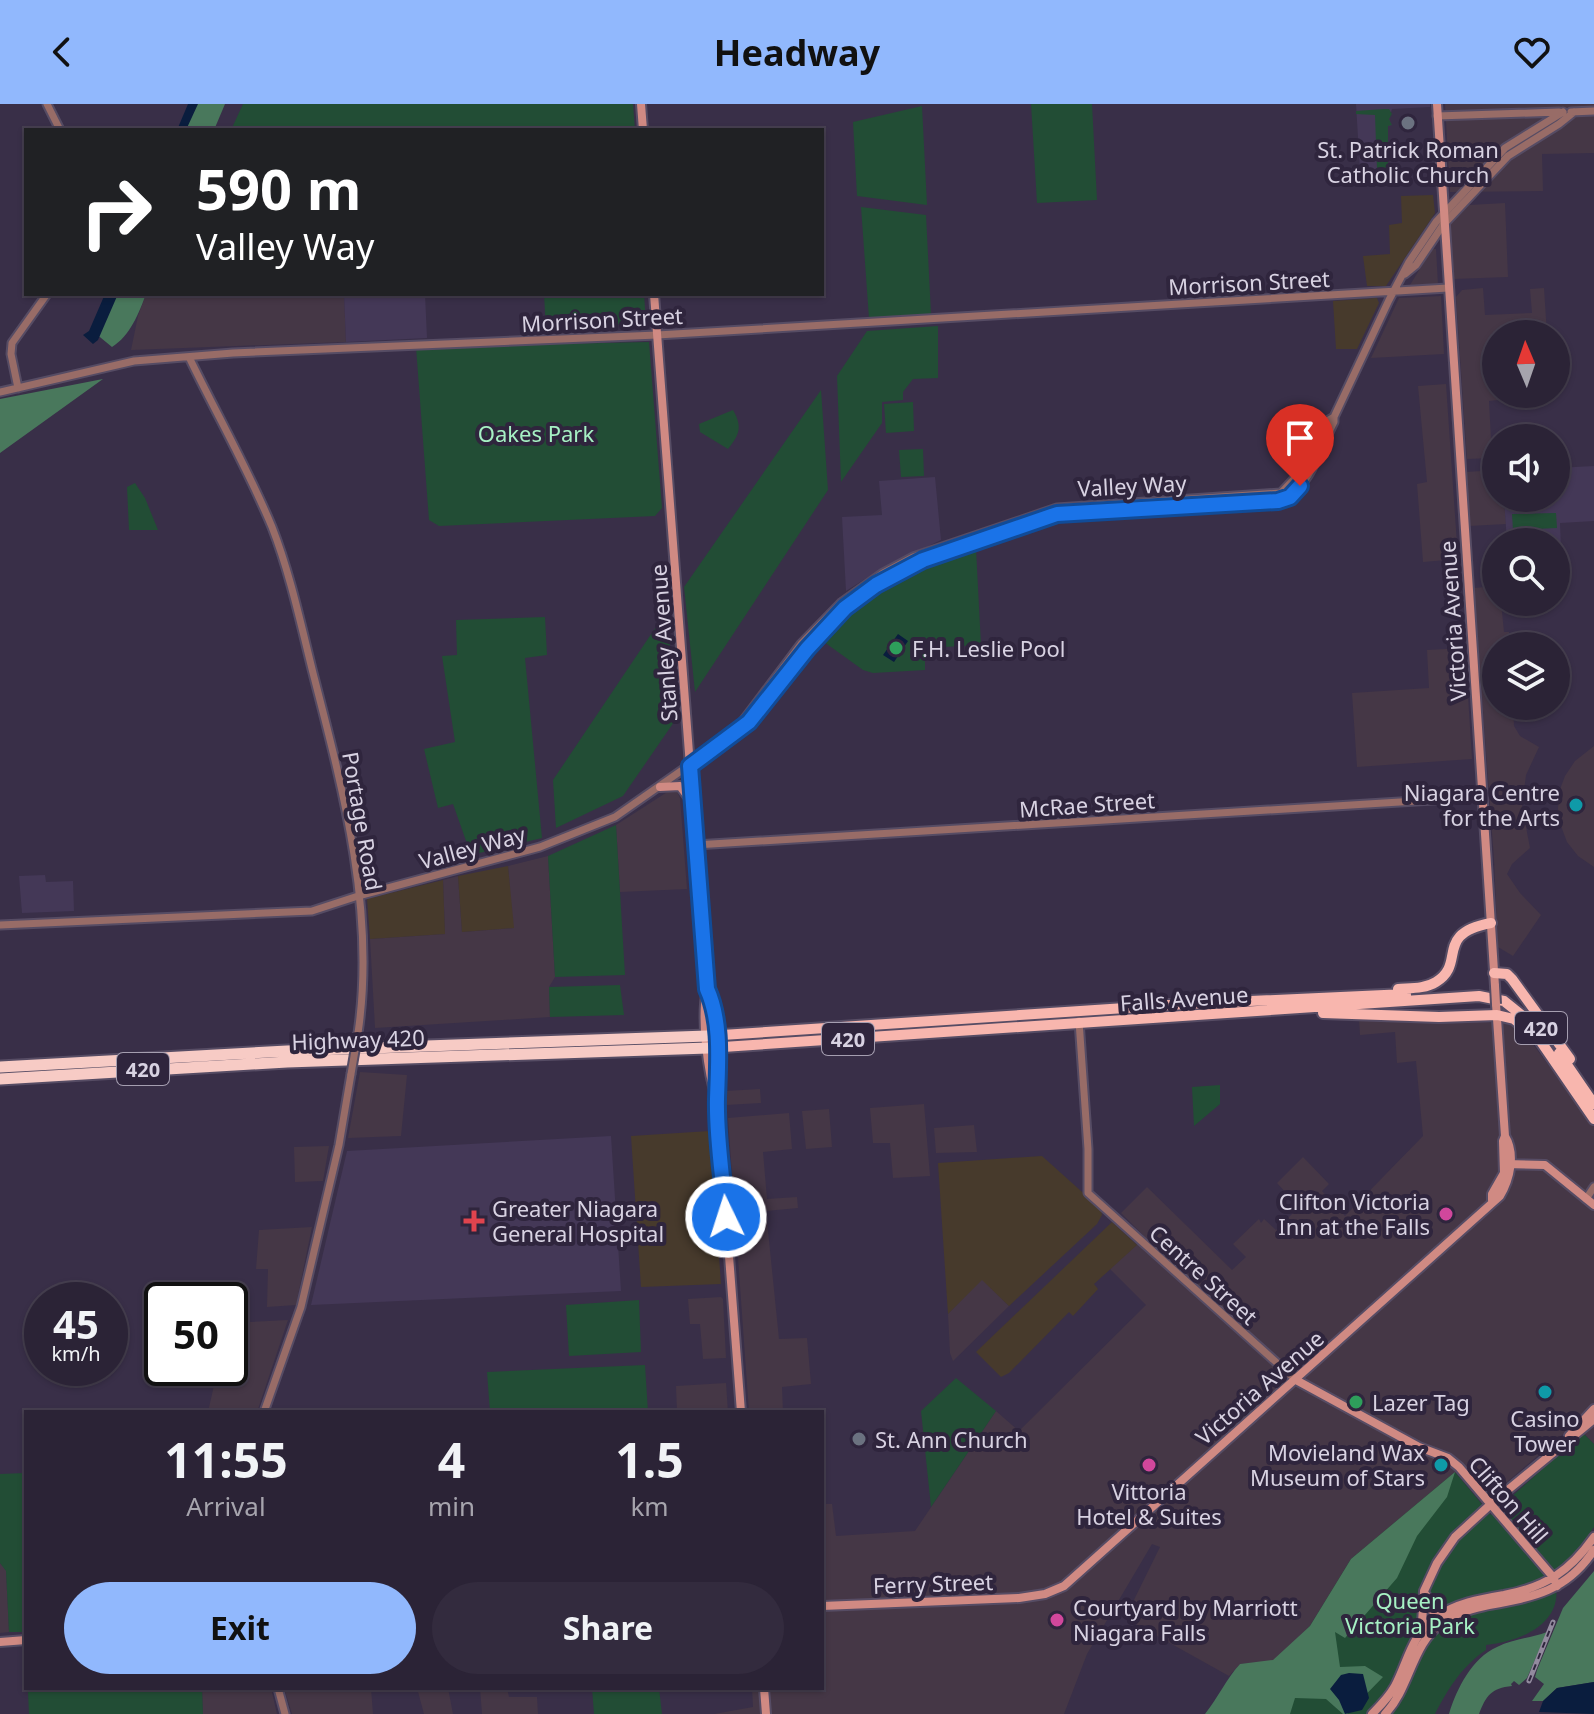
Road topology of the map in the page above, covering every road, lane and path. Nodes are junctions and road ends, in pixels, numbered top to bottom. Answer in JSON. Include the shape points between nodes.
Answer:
{"nodes":[{"id":1,"x":47,"y":104,"type":"edge"},
{"id":2,"x":641,"y":104,"type":"edge"},
{"id":3,"x":1437,"y":104,"type":"edge"},
{"id":4,"x":1594,"y":111,"type":"edge"},
{"id":5,"x":1563,"y":112,"type":"junction"},
{"id":6,"x":1574,"y":112,"type":"junction"},
{"id":7,"x":1437,"y":116,"type":"junction"},
{"id":8,"x":59,"y":128,"type":"edge"},
{"id":9,"x":643,"y":128,"type":"edge"},
{"id":10,"x":1441,"y":190,"type":"junction"},
{"id":11,"x":1457,"y":198,"type":"junction"},
{"id":12,"x":1443,"y":214,"type":"junction"},
{"id":13,"x":1443,"y":225,"type":"junction"},
{"id":14,"x":1404,"y":275,"type":"junction"},
{"id":15,"x":1448,"y":288,"type":"junction"},
{"id":16,"x":1393,"y":292,"type":"junction"},
{"id":17,"x":46,"y":296,"type":"edge"},
{"id":18,"x":654,"y":296,"type":"edge"},
{"id":19,"x":657,"y":335,"type":"junction"},
{"id":20,"x":189,"y":357,"type":"junction"},
{"id":21,"x":18,"y":388,"type":"junction"},
{"id":22,"x":0,"y":392,"type":"edge"},
{"id":23,"x":690,"y":766,"type":"junction"},
{"id":24,"x":660,"y":787,"type":"junction"},
{"id":25,"x":1481,"y":797,"type":"junction"},
{"id":26,"x":693,"y":806,"type":"junction"},
{"id":27,"x":695,"y":845,"type":"junction"},
{"id":28,"x":358,"y":896,"type":"junction"},
{"id":29,"x":1491,"y":923,"type":"junction"},
{"id":30,"x":0,"y":925,"type":"edge"},
{"id":31,"x":1494,"y":973,"type":"junction"},
{"id":32,"x":1337,"y":997,"type":"junction"},
{"id":33,"x":1496,"y":1010,"type":"junction"},
{"id":34,"x":1079,"y":1011,"type":"junction"},
{"id":35,"x":1278,"y":1011,"type":"junction"},
{"id":36,"x":1080,"y":1024,"type":"junction"},
{"id":37,"x":713,"y":1041,"type":"junction"},
{"id":38,"x":0,"y":1067,"type":"edge"},
{"id":39,"x":0,"y":1079,"type":"edge"},
{"id":40,"x":1589,"y":1103,"type":"edge"},
{"id":41,"x":1594,"y":1119,"type":"edge"},
{"id":42,"x":1507,"y":1164,"type":"junction"},
{"id":43,"x":1594,"y":1187,"type":"edge"},
{"id":44,"x":1590,"y":1202,"type":"edge"},
{"id":45,"x":1296,"y":1380,"type":"junction"},
{"id":46,"x":1594,"y":1409,"type":"edge"},
{"id":47,"x":265,"y":1410,"type":"edge"},
{"id":48,"x":741,"y":1410,"type":"edge"},
{"id":49,"x":1594,"y":1419,"type":"edge"},
{"id":50,"x":1561,"y":1445,"type":"junction"},
{"id":51,"x":1492,"y":1503,"type":"junction"},
{"id":52,"x":1594,"y":1537,"type":"edge"},
{"id":53,"x":1594,"y":1550,"type":"edge"},
{"id":54,"x":1429,"y":1579,"type":"junction"},
{"id":55,"x":1555,"y":1582,"type":"junction"},
{"id":56,"x":1045,"y":1594,"type":"joint"},
{"id":57,"x":824,"y":1606,"type":"edge"},
{"id":58,"x":1446,"y":1611,"type":"junction"},
{"id":59,"x":24,"y":1640,"type":"edge"},
{"id":60,"x":0,"y":1642,"type":"edge"},
{"id":61,"x":1413,"y":1642,"type":"junction"},
{"id":62,"x":279,"y":1690,"type":"edge"},
{"id":63,"x":764,"y":1690,"type":"edge"},
{"id":64,"x":285,"y":1714,"type":"edge"},
{"id":65,"x":766,"y":1714,"type":"edge"},
{"id":66,"x":1372,"y":1714,"type":"edge"},
{"id":67,"x":1385,"y":1714,"type":"edge"}],
"edges":[{"from":1,"to":8,"type":"street"},
{"from":2,"to":9,"type":"main road"},
{"from":3,"to":7,"type":"main road","name":"Victoria Avenue"},
{"from":4,"to":6,"type":"street"},
{"from":5,"to":6,"type":"street"},
{"from":5,"to":7,"type":"street"},
{"from":5,"to":11,"type":"street","name":"Valley Way","via":[[1505,148]]},
{"from":6,"to":13,"type":"street","name":"Valley Way","via":[[1508,156]]},
{"from":7,"to":10,"type":"main road","name":"Victoria Avenue"},
{"from":10,"to":11,"type":"street"},
{"from":10,"to":12,"type":"main road","name":"Victoria Avenue"},
{"from":11,"to":12,"type":"street","name":"Valley Way"},
{"from":12,"to":13,"type":"main road","name":"Victoria Avenue"},
{"from":12,"to":14,"type":"street","name":"Valley Way"},
{"from":13,"to":14,"type":"street","name":"Valley Way"},
{"from":13,"to":15,"type":"main road","name":"Victoria Avenue"},
{"from":14,"to":16,"type":"street","name":"Valley Way"},
{"from":15,"to":16,"type":"street","name":"Morrison Street"},
{"from":15,"to":25,"type":"main road","name":"Victoria Avenue"},
{"from":16,"to":19,"type":"street","name":"Morrison Street"},
{"from":16,"to":23,"type":"street","name":"Valley Way","via":[[1334,417],[1281,493],[1057,508],[898,564],[823,621],[734,733]]},
{"from":17,"to":21,"type":"street","via":[[12,343]]},
{"from":18,"to":19,"type":"main road","name":"Stanley Avenue"},
{"from":19,"to":20,"type":"street","name":"Morrison Street"},
{"from":19,"to":23,"type":"main road","name":"Stanley Avenue"},
{"from":20,"to":21,"type":"street","name":"Morrison Street","via":[[134,361]]},
{"from":20,"to":28,"type":"street","name":"Portage Road","via":[[272,527],[334,756]]},
{"from":21,"to":22,"type":"street","name":"Morrison Street"},
{"from":23,"to":24,"type":"street","name":"Valley Way"},
{"from":23,"to":26,"type":"main road","name":"Stanley Avenue"},
{"from":24,"to":26,"type":"main road","via":[[681,786]]},
{"from":24,"to":28,"type":"street","name":"Valley Way","via":[[615,817],[554,843]]},
{"from":25,"to":27,"type":"street","name":"McRae Street"},
{"from":25,"to":29,"type":"main road","name":"Victoria Avenue"},
{"from":26,"to":27,"type":"main road","name":"Stanley Avenue"},
{"from":27,"to":37,"type":"main road","name":"Stanley Avenue","via":[[704,1003]]},
{"from":28,"to":30,"type":"street","name":"Valley Way","via":[[312,911]]},
{"from":28,"to":47,"type":"street","name":"Portage Road","bridge":true,"via":[[365,974],[339,1145],[300,1312]]},
{"from":29,"to":31,"type":"main road","name":"Victoria Avenue"},
{"from":29,"to":32,"type":"highway","via":[[1469,927],[1457,937],[1449,968],[1435,983]]},
{"from":31,"to":33,"type":"main road","name":"Victoria Avenue","bridge":true},
{"from":31,"to":40,"type":"highway","via":[[1507,974],[1530,1001],[1583,1080]]},
{"from":32,"to":34,"type":"highway","name":"Falls Avenue","number":"420"},
{"from":32,"to":40,"type":"highway","name":"Falls Avenue","number":"420","via":[[1467,991],[1504,996],[1533,1016]]},
{"from":33,"to":35,"type":"highway","via":[[1439,1017]]},
{"from":33,"to":40,"type":"highway","via":[[1521,1023],[1572,1095]]},
{"from":33,"to":42,"type":"main road","name":"Victoria Avenue"},
{"from":34,"to":36,"type":"street"},
{"from":34,"to":37,"type":"highway","name":"Falls Avenue","number":"420"},
{"from":35,"to":36,"type":"highway","name":"Falls Avenue","number":"420"},
{"from":35,"to":40,"type":"highway","name":"Falls Avenue","number":"420","via":[[1479,996],[1504,1001],[1532,1026]]},
{"from":36,"to":37,"type":"highway","name":"Falls Avenue","number":"420"},
{"from":36,"to":45,"type":"street","name":"Centre Street","via":[[1088,1193]]},
{"from":37,"to":38,"type":"highway","name":"Highway 420","number":"420","via":[[272,1051]]},
{"from":37,"to":39,"type":"highway","name":"Highway 420","number":"420"},
{"from":37,"to":48,"type":"main road","name":"Stanley Avenue","via":[[712,1085]]},
{"from":40,"to":41,"type":"highway","name":"Falls Avenue","number":"420"},
{"from":42,"to":44,"type":"main road","via":[[1545,1165]]},
{"from":42,"to":45,"type":"main road","name":"Victoria Avenue","via":[[1500,1196]]},
{"from":43,"to":44,"type":"street"},
{"from":45,"to":51,"type":"main road","name":"Clifton Hill","via":[[1448,1458]]},
{"from":45,"to":56,"type":"main road","name":"Victoria Avenue","via":[[1067,1585]]},
{"from":46,"to":50,"type":"main road"},
{"from":49,"to":50,"type":"main road"},
{"from":50,"to":51,"type":"main road"},
{"from":51,"to":54,"type":"main road","via":[[1455,1537]]},
{"from":51,"to":55,"type":"main road","name":"Clifton Hill"},
{"from":52,"to":55,"type":"main road"},
{"from":53,"to":55,"type":"main road","via":[[1572,1576]]},
{"from":54,"to":58,"type":"main road","via":[[1428,1607]]},
{"from":54,"to":61,"type":"main road","via":[[1422,1623]]},
{"from":55,"to":58,"type":"main road"},
{"from":55,"to":67,"type":"main road","via":[[1526,1598],[1467,1610],[1442,1623],[1420,1647],[1402,1692]]},
{"from":56,"to":57,"type":"main road","name":"Ferry Street"},
{"from":58,"to":61,"type":"main road"},
{"from":59,"to":60,"type":"main road"},
{"from":61,"to":66,"type":"main road","via":[[1395,1686]]},
{"from":62,"to":64,"type":"street"},
{"from":63,"to":65,"type":"main road"}]}
